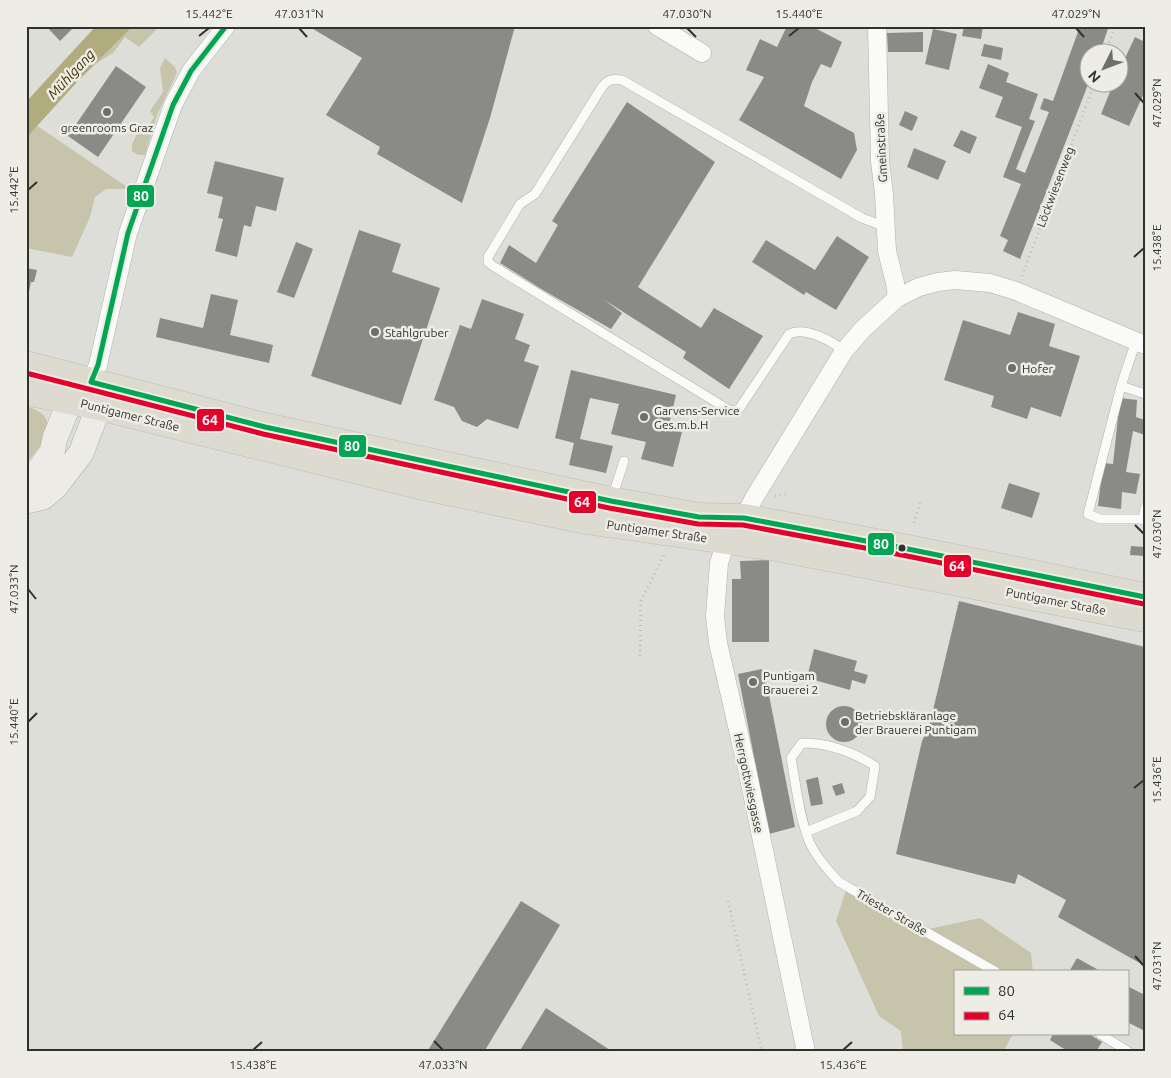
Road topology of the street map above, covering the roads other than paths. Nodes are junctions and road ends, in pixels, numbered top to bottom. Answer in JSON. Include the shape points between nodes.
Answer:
{"nodes":[{"id":1,"x":226,"y":26,"type":"edge"},
{"id":2,"x":657,"y":26,"type":"edge"},
{"id":3,"x":876,"y":26,"type":"edge"},
{"id":4,"x":702,"y":53,"type":"dead end"},
{"id":5,"x":886,"y":227,"type":"junction"},
{"id":6,"x":897,"y":298,"type":"junction"},
{"id":7,"x":1141,"y":343,"type":"edge"},
{"id":8,"x":844,"y":351,"type":"junction"},
{"id":9,"x":26,"y":365,"type":"edge"},
{"id":10,"x":1121,"y":386,"type":"junction"},
{"id":11,"x":26,"y":391,"type":"edge"},
{"id":12,"x":95,"y":394,"type":"junction"},
{"id":13,"x":1145,"y":394,"type":"edge"},
{"id":14,"x":70,"y":401,"type":"junction"},
{"id":15,"x":624,"y":461,"type":"dead end"},
{"id":16,"x":27,"y":500,"type":"edge"},
{"id":17,"x":611,"y":501,"type":"junction"},
{"id":18,"x":1145,"y":508,"type":"edge"},
{"id":19,"x":744,"y":518,"type":"junction"},
{"id":20,"x":1144,"y":520,"type":"edge"},
{"id":21,"x":726,"y":541,"type":"junction"},
{"id":22,"x":1145,"y":597,"type":"edge"},
{"id":23,"x":1145,"y":618,"type":"edge"},
{"id":24,"x":806,"y":832,"type":"junction"},
{"id":25,"x":993,"y":970,"type":"edge"},
{"id":26,"x":1103,"y":1036,"type":"edge"},
{"id":27,"x":806,"y":1052,"type":"edge"},
{"id":28,"x":1128,"y":1052,"type":"edge"}],
"edges":[{"from":1,"to":12,"type":"street","via":[[191,71],[173,105],[128,233],[98,365]]},
{"from":2,"to":4,"type":"street"},
{"from":3,"to":5,"type":"street","name":"Gmeinstraße","via":[[880,161]]},
{"from":5,"to":6,"type":"street","name":"Gmeinstraße","via":[[887,250]]},
{"from":5,"to":8,"type":"lane","via":[[862,218],[622,80],[613,79],[602,87],[535,194],[520,204],[488,257],[492,266],[729,410],[740,409],[789,334],[808,333]]},
{"from":6,"to":7,"type":"street","via":[[938,282],[990,283]]},
{"from":6,"to":8,"type":"street"},
{"from":7,"to":10,"type":"lane"},
{"from":8,"to":19,"type":"street"},
{"from":9,"to":12,"type":"main road","name":"Puntigamer Straße"},
{"from":10,"to":13,"type":"lane"},
{"from":10,"to":20,"type":"lane","via":[[1088,514],[1100,519]]},
{"from":11,"to":14,"type":"main road","name":"Puntigamer Straße"},
{"from":12,"to":14,"type":"main road","name":"Puntigamer Straße"},
{"from":12,"to":16,"type":"main road","via":[[81,452],[60,481],[43,496]]},
{"from":12,"to":17,"type":"main road","name":"Puntigamer Straße"},
{"from":12,"to":21,"type":"main road","name":"Puntigamer Straße","via":[[418,485],[586,520]]},
{"from":14,"to":16,"type":"main road","via":[[52,452],[29,484]]},
{"from":15,"to":17,"type":"lane"},
{"from":17,"to":19,"type":"main road","name":"Puntigamer Straße","via":[[699,518]]},
{"from":18,"to":20,"type":"lane"},
{"from":19,"to":21,"type":"street","name":"Herrgottwiesgasse"},
{"from":19,"to":22,"type":"main road","name":"Puntigamer Straße"},
{"from":21,"to":23,"type":"main road","name":"Puntigamer Straße","via":[[776,547]]},
{"from":21,"to":27,"type":"street","name":"Herrgottwiesgasse","via":[[719,563],[715,616],[718,643]]},
{"from":24,"to":24,"type":"lane","name":"Triester Straße","via":[[791,758],[802,743],[818,743],[859,756],[875,766],[870,797],[857,811]]},
{"from":24,"to":25,"type":"lane","name":"Triester Straße","via":[[824,866],[839,882]]},
{"from":26,"to":28,"type":"lane"}]}
